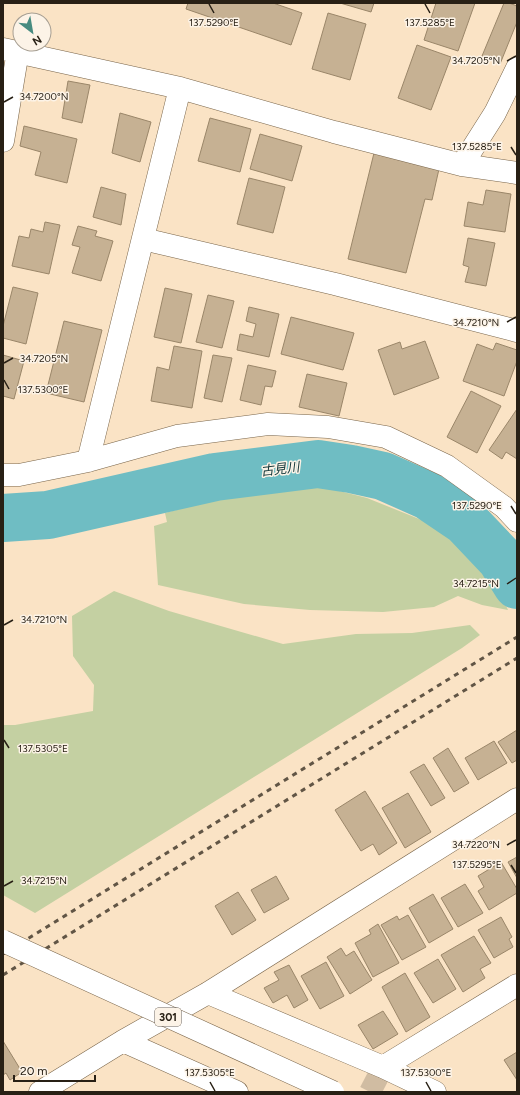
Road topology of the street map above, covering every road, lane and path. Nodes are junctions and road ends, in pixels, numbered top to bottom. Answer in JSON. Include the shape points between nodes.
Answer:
{"nodes":[{"id":1,"x":11,"y":50,"type":"edge"},
{"id":2,"x":517,"y":68,"type":"edge"},
{"id":3,"x":180,"y":88,"type":"junction"},
{"id":4,"x":3,"y":141,"type":"edge"},
{"id":5,"x":462,"y":165,"type":"junction"},
{"id":6,"x":517,"y":173,"type":"edge"},
{"id":7,"x":143,"y":239,"type":"junction"},
{"id":8,"x":517,"y":331,"type":"edge"},
{"id":9,"x":88,"y":461,"type":"junction"},
{"id":10,"x":3,"y":475,"type":"edge"},
{"id":11,"x":517,"y":521,"type":"edge"},
{"id":12,"x":517,"y":799,"type":"edge"},
{"id":13,"x":3,"y":941,"type":"edge"},
{"id":14,"x":517,"y":985,"type":"edge"},
{"id":15,"x":208,"y":993,"type":"junction"},
{"id":16,"x":123,"y":1041,"type":"junction"},
{"id":17,"x":383,"y":1067,"type":"junction"},
{"id":18,"x":40,"y":1092,"type":"edge"},
{"id":19,"x":237,"y":1092,"type":"edge"},
{"id":20,"x":333,"y":1092,"type":"edge"},
{"id":21,"x":435,"y":1092,"type":"edge"}],
"edges":[{"from":1,"to":3,"type":"main road"},
{"from":1,"to":4,"type":"main road"},
{"from":2,"to":5,"type":"main road","via":[[495,113]]},
{"from":3,"to":5,"type":"main road"},
{"from":3,"to":7,"type":"main road"},
{"from":5,"to":6,"type":"main road"},
{"from":7,"to":8,"type":"main road","via":[[335,284]]},
{"from":7,"to":9,"type":"main road"},
{"from":9,"to":10,"type":"main road","via":[[19,475]]},
{"from":9,"to":11,"type":"main road","via":[[177,436],[268,424],[328,427],[386,437],[447,466],[504,507]]},
{"from":12,"to":15,"type":"main road"},
{"from":13,"to":20,"type":"main road","number":"301","bridge":true},
{"from":14,"to":17,"type":"main road"},
{"from":15,"to":16,"type":"main road"},
{"from":15,"to":17,"type":"main road"},
{"from":16,"to":18,"type":"main road"},
{"from":16,"to":19,"type":"main road"},
{"from":17,"to":21,"type":"main road"}]}
